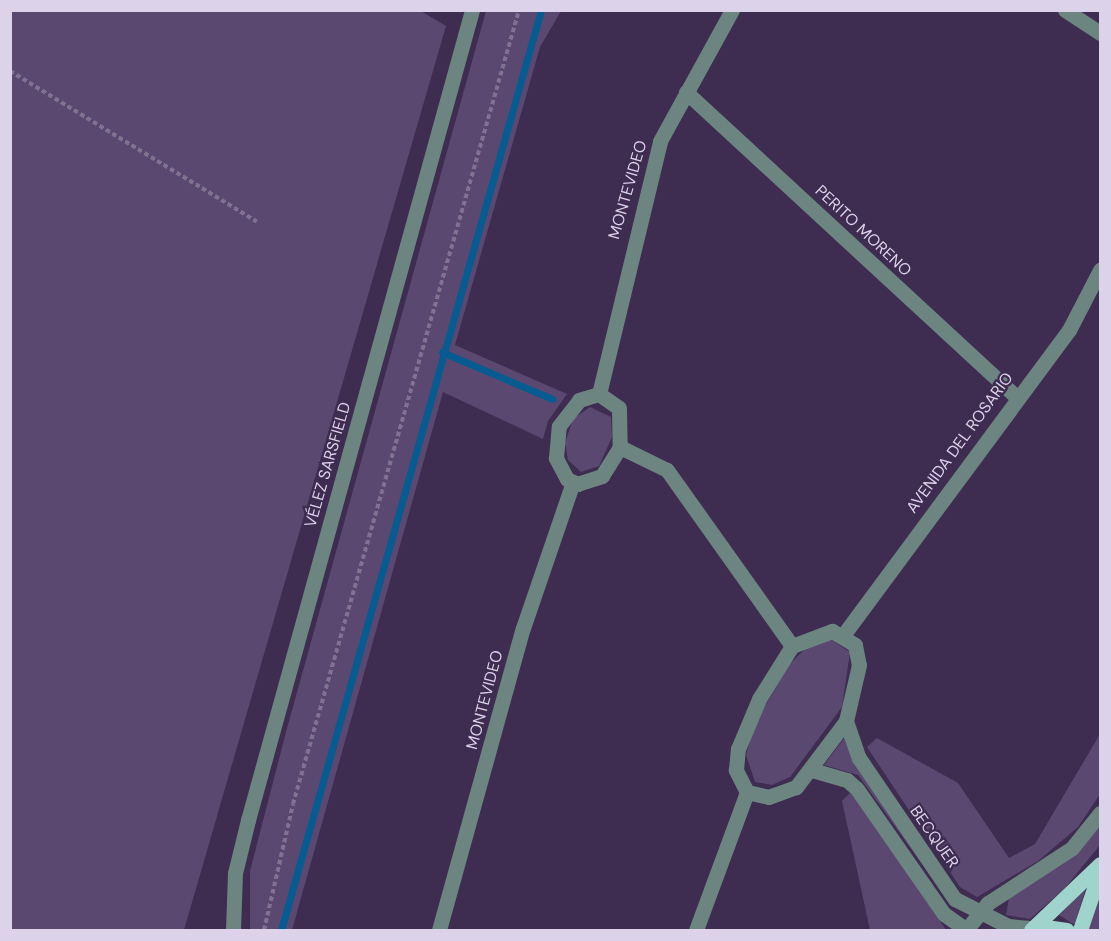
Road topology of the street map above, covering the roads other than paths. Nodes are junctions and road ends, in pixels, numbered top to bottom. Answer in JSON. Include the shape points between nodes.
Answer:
{"nodes":[{"id":1,"x":472,"y":10,"type":"edge"},
{"id":2,"x":732,"y":10,"type":"edge"},
{"id":3,"x":1065,"y":10,"type":"edge"},
{"id":4,"x":1101,"y":33,"type":"edge"},
{"id":5,"x":686,"y":92,"type":"junction"},
{"id":6,"x":1101,"y":270,"type":"edge"},
{"id":7,"x":599,"y":394,"type":"junction"},
{"id":8,"x":1016,"y":396,"type":"junction"},
{"id":9,"x":620,"y":447,"type":"junction"},
{"id":10,"x":573,"y":482,"type":"junction"},
{"id":11,"x":844,"y":634,"type":"junction"},
{"id":12,"x":792,"y":646,"type":"junction"},
{"id":13,"x":846,"y":721,"type":"junction"},
{"id":14,"x":812,"y":770,"type":"junction"},
{"id":15,"x":747,"y":792,"type":"junction"},
{"id":16,"x":1101,"y":813,"type":"edge"},
{"id":17,"x":1101,"y":864,"type":"edge"},
{"id":18,"x":1101,"y":871,"type":"edge"},
{"id":19,"x":979,"y":912,"type":"junction"},
{"id":20,"x":1034,"y":928,"type":"edge"},
{"id":21,"x":233,"y":930,"type":"edge"},
{"id":22,"x":439,"y":930,"type":"edge"},
{"id":23,"x":696,"y":930,"type":"edge"},
{"id":24,"x":966,"y":930,"type":"edge"},
{"id":25,"x":1066,"y":930,"type":"edge"},
{"id":26,"x":1080,"y":930,"type":"edge"}],
"edges":[{"from":1,"to":21,"type":"street","name":"VÉLEZ SARSFIELD","via":[[248,820],[235,873]]},
{"from":2,"to":5,"type":"street","name":"MONTEVIDEO"},
{"from":3,"to":4,"type":"street"},
{"from":5,"to":7,"type":"street","name":"MONTEVIDEO","via":[[660,141]]},
{"from":5,"to":8,"type":"street","name":"PERITO MORENO"},
{"from":6,"to":8,"type":"street","name":"AVENIDA DEL ROSARIO","via":[[1069,330]]},
{"from":7,"to":9,"type":"street","via":[[619,408]]},
{"from":7,"to":10,"type":"street","via":[[579,400],[559,426],[556,458]]},
{"from":8,"to":11,"type":"street","name":"AVENIDA DEL ROSARIO"},
{"from":9,"to":10,"type":"street","via":[[602,476],[588,484]]},
{"from":9,"to":12,"type":"street","via":[[667,470]]},
{"from":10,"to":22,"type":"street","name":"MONTEVIDEO","via":[[523,628]]},
{"from":11,"to":12,"type":"street","via":[[814,634]]},
{"from":11,"to":13,"type":"street","via":[[855,645],[859,665]]},
{"from":12,"to":15,"type":"street","via":[[744,728],[736,770]]},
{"from":13,"to":14,"type":"street"},
{"from":13,"to":19,"type":"street","name":"BECQUER","via":[[859,758],[942,881],[955,899]]},
{"from":14,"to":15,"type":"street","via":[[782,795]]},
{"from":14,"to":24,"type":"street","via":[[847,780],[857,789],[944,914]]},
{"from":15,"to":23,"type":"street"},
{"from":16,"to":19,"type":"street","via":[[1072,848]]},
{"from":17,"to":20,"type":"main road"},
{"from":18,"to":26,"type":"main road"},
{"from":19,"to":20,"type":"street","name":"BECQUER","via":[[1008,926]]},
{"from":19,"to":24,"type":"street"},
{"from":20,"to":25,"type":"main road"}]}
